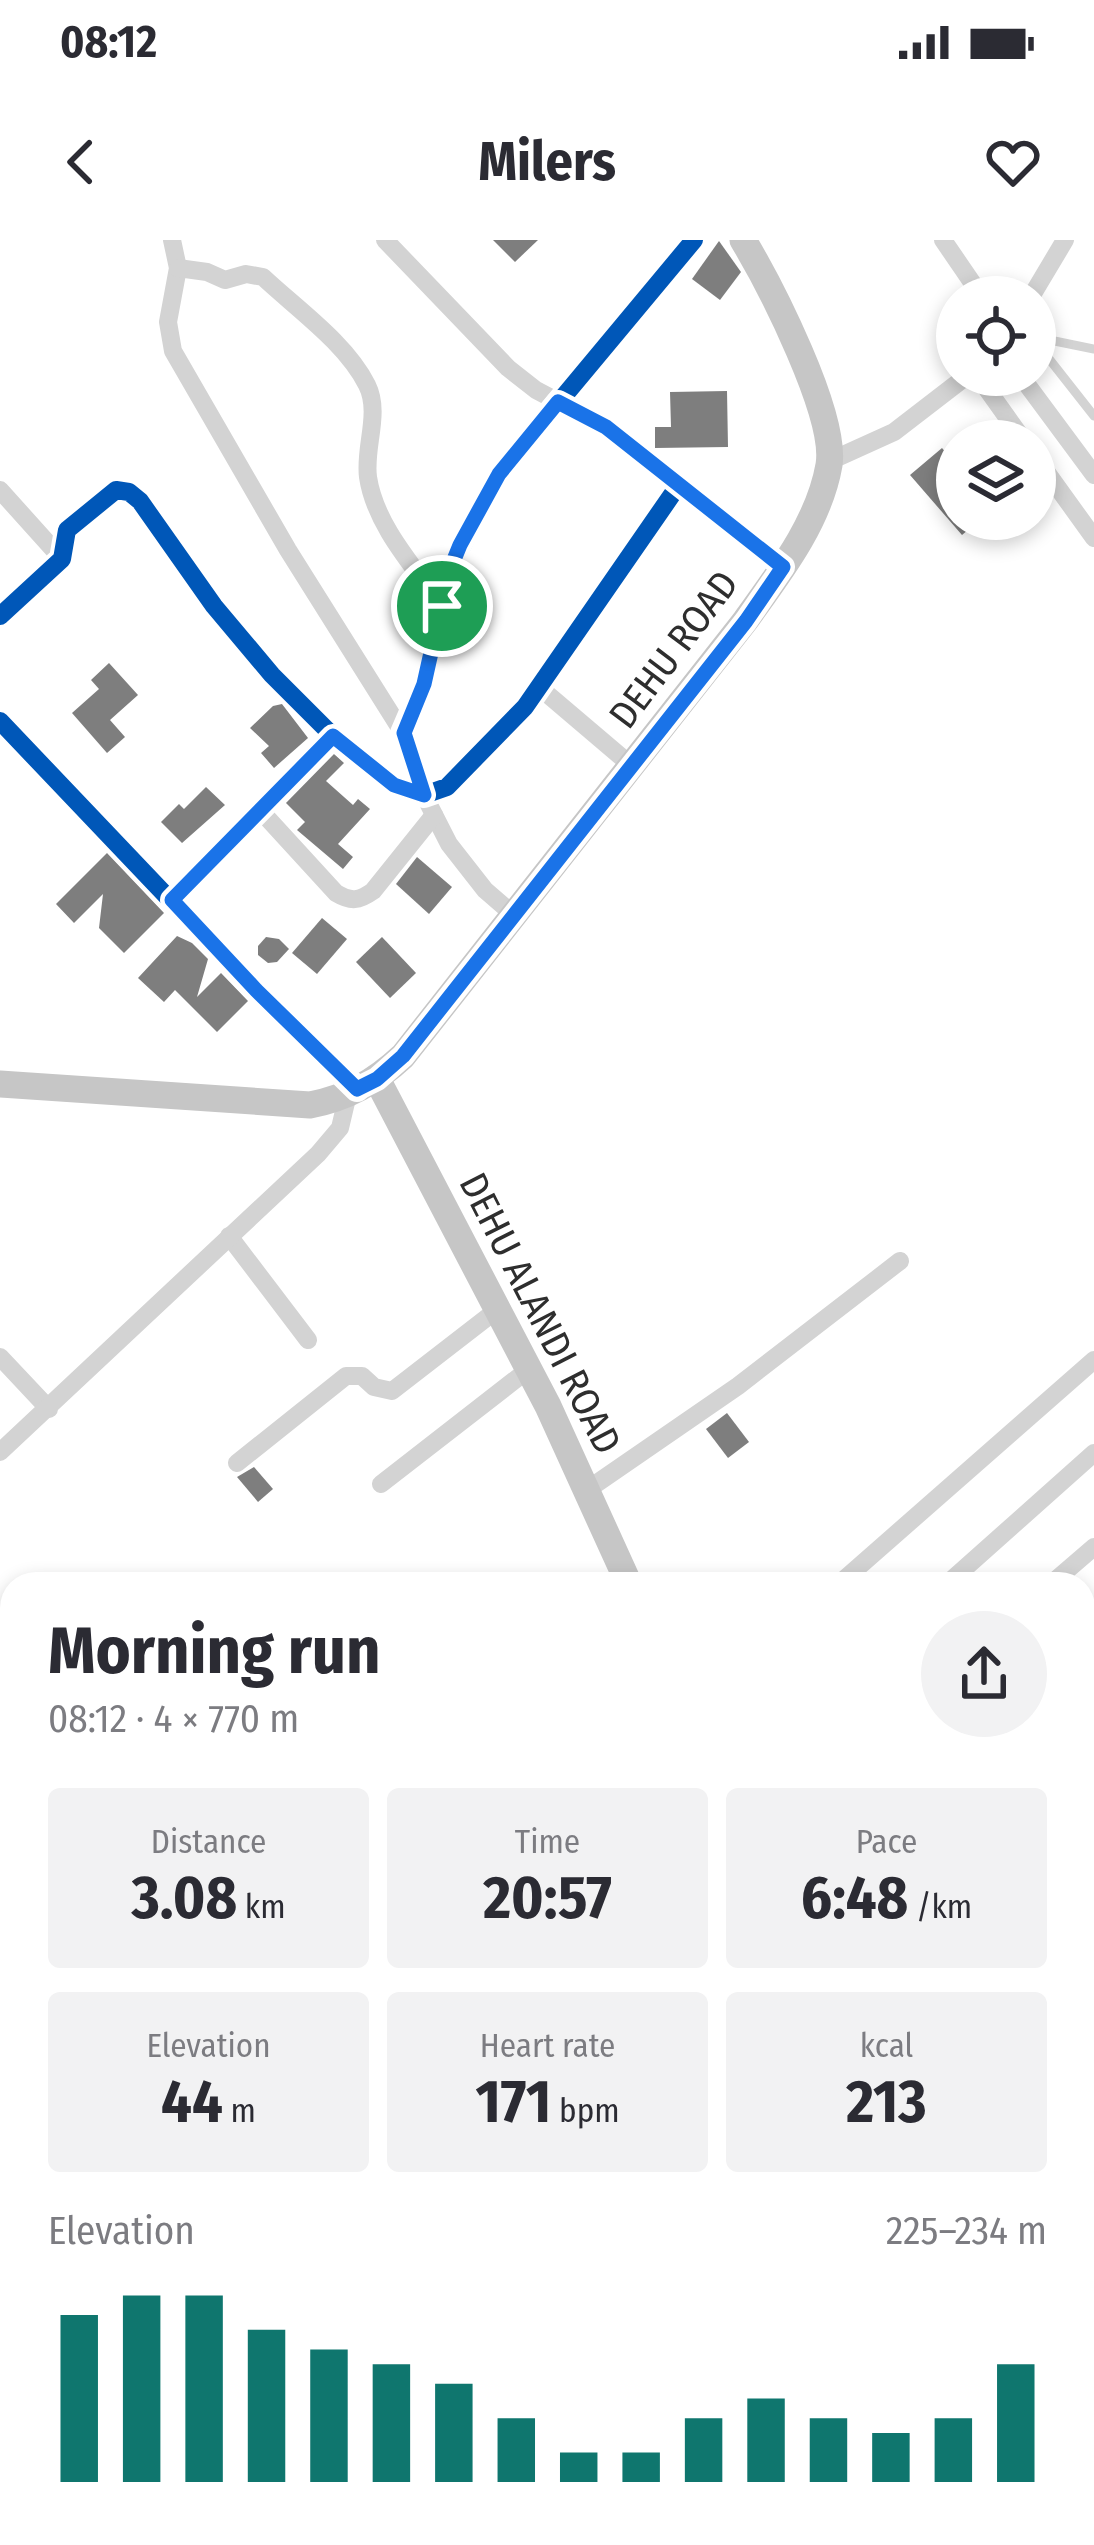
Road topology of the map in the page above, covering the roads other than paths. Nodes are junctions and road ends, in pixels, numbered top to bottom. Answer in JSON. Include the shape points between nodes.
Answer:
{"nodes":[{"id":1,"x":172,"y":240,"type":"edge"},
{"id":2,"x":385,"y":240,"type":"edge"},
{"id":3,"x":694,"y":240,"type":"edge"},
{"id":4,"x":743,"y":240,"type":"edge"},
{"id":5,"x":943,"y":240,"type":"edge"},
{"id":6,"x":1065,"y":240,"type":"edge"},
{"id":7,"x":178,"y":268,"type":"junction"},
{"id":8,"x":968,"y":276,"type":"edge"},
{"id":9,"x":1044,"y":276,"type":"edge"},
{"id":10,"x":1056,"y":343,"type":"edge"},
{"id":11,"x":1094,"y":349,"type":"edge"},
{"id":12,"x":1056,"y":366,"type":"edge"},
{"id":13,"x":943,"y":396,"type":"edge"},
{"id":14,"x":989,"y":396,"type":"edge"},
{"id":15,"x":1036,"y":396,"type":"edge"},
{"id":16,"x":558,"y":402,"type":"junction"},
{"id":17,"x":1094,"y":416,"type":"edge"},
{"id":18,"x":1007,"y":420,"type":"edge"},
{"id":19,"x":830,"y":461,"type":"junction"},
{"id":20,"x":1094,"y":475,"type":"edge"},
{"id":21,"x":678,"y":485,"type":"junction"},
{"id":22,"x":1056,"y":485,"type":"edge"},
{"id":23,"x":0,"y":490,"type":"edge"},
{"id":24,"x":1094,"y":538,"type":"edge"},
{"id":25,"x":62,"y":559,"type":"junction"},
{"id":26,"x":783,"y":567,"type":"junction"},
{"id":27,"x":442,"y":606,"type":"junction"},
{"id":28,"x":0,"y":616,"type":"edge"},
{"id":29,"x":539,"y":687,"type":"junction"},
{"id":30,"x":0,"y":721,"type":"edge"},
{"id":31,"x":404,"y":733,"type":"junction"},
{"id":32,"x":333,"y":736,"type":"junction"},
{"id":33,"x":632,"y":766,"type":"junction"},
{"id":34,"x":424,"y":795,"type":"junction"},
{"id":35,"x":260,"y":810,"type":"junction"},
{"id":36,"x":434,"y":815,"type":"junction"},
{"id":37,"x":172,"y":900,"type":"junction"},
{"id":38,"x":515,"y":916,"type":"junction"},
{"id":39,"x":0,"y":1084,"type":"edge"},
{"id":40,"x":361,"y":1087,"type":"junction"},
{"id":41,"x":229,"y":1236,"type":"junction"},
{"id":42,"x":900,"y":1261,"type":"dead end"},
{"id":43,"x":498,"y":1309,"type":"junction"},
{"id":44,"x":308,"y":1340,"type":"dead end"},
{"id":45,"x":0,"y":1357,"type":"edge"},
{"id":46,"x":1094,"y":1360,"type":"edge"},
{"id":47,"x":529,"y":1369,"type":"junction"},
{"id":48,"x":50,"y":1409,"type":"junction"},
{"id":49,"x":0,"y":1452,"type":"edge"},
{"id":50,"x":1094,"y":1453,"type":"edge"},
{"id":51,"x":237,"y":1462,"type":"dead end"},
{"id":52,"x":381,"y":1484,"type":"dead end"},
{"id":53,"x":587,"y":1490,"type":"junction"},
{"id":54,"x":1094,"y":1547,"type":"edge"},
{"id":55,"x":624,"y":1572,"type":"edge"},
{"id":56,"x":853,"y":1572,"type":"edge"},
{"id":57,"x":960,"y":1572,"type":"edge"},
{"id":58,"x":1065,"y":1572,"type":"edge"}],
"edges":[{"from":1,"to":7,"type":"street"},
{"from":2,"to":16,"type":"street","via":[[481,343]]},
{"from":3,"to":16,"type":"street"},
{"from":4,"to":19,"type":"main road","via":[[808,377]]},
{"from":5,"to":8,"type":"street"},
{"from":6,"to":9,"type":"street"},
{"from":7,"to":27,"type":"street","via":[[224,280],[263,278],[354,366],[372,399],[372,492]]},
{"from":7,"to":31,"type":"street","via":[[167,322],[173,351]]},
{"from":10,"to":11,"type":"lane"},
{"from":12,"to":17,"type":"lane"},
{"from":13,"to":19,"type":"street","via":[[894,432]]},
{"from":14,"to":18,"type":"street"},
{"from":15,"to":20,"type":"street"},
{"from":16,"to":21,"type":"street","via":[[606,427]]},
{"from":16,"to":27,"type":"street","via":[[499,474],[460,545]]},
{"from":19,"to":26,"type":"main road","name":"DEHU ROAD","via":[[818,503]]},
{"from":21,"to":26,"type":"street"},
{"from":21,"to":29,"type":"street"},
{"from":22,"to":24,"type":"street"},
{"from":23,"to":25,"type":"street"},
{"from":25,"to":28,"type":"street"},
{"from":25,"to":32,"type":"street","via":[[67,530],[116,490],[128,492],[257,658]]},
{"from":26,"to":33,"type":"main road","name":"DEHU ROAD"},
{"from":27,"to":31,"type":"street"},
{"from":29,"to":33,"type":"street"},
{"from":29,"to":34,"type":"street","via":[[479,759],[447,788]]},
{"from":30,"to":37,"type":"street"},
{"from":31,"to":34,"type":"street"},
{"from":32,"to":34,"type":"street","via":[[394,785]]},
{"from":32,"to":35,"type":"street"},
{"from":33,"to":38,"type":"main road","name":"DEHU ROAD"},
{"from":34,"to":36,"type":"street"},
{"from":35,"to":36,"type":"street","via":[[349,901],[373,891]]},
{"from":35,"to":37,"type":"street"},
{"from":36,"to":38,"type":"street","via":[[467,871]]},
{"from":37,"to":40,"type":"street"},
{"from":38,"to":40,"type":"main road","name":"DEHU ROAD","via":[[403,1056]]},
{"from":39,"to":40,"type":"main road","via":[[310,1105]]},
{"from":40,"to":41,"type":"street","via":[[331,1140]]},
{"from":40,"to":43,"type":"main road","name":"DEHU ALANDI ROAD"},
{"from":41,"to":44,"type":"street"},
{"from":41,"to":48,"type":"street"},
{"from":42,"to":53,"type":"street"},
{"from":43,"to":47,"type":"main road","name":"DEHU ALANDI ROAD"},
{"from":43,"to":51,"type":"street","via":[[392,1391],[346,1376]]},
{"from":45,"to":48,"type":"street"},
{"from":46,"to":56,"type":"street"},
{"from":47,"to":52,"type":"street"},
{"from":47,"to":53,"type":"main road","name":"DEHU ALANDI ROAD"},
{"from":48,"to":49,"type":"street"},
{"from":50,"to":57,"type":"street"},
{"from":53,"to":55,"type":"main road","name":"DEHU ALANDI ROAD"},
{"from":54,"to":58,"type":"street"}]}
